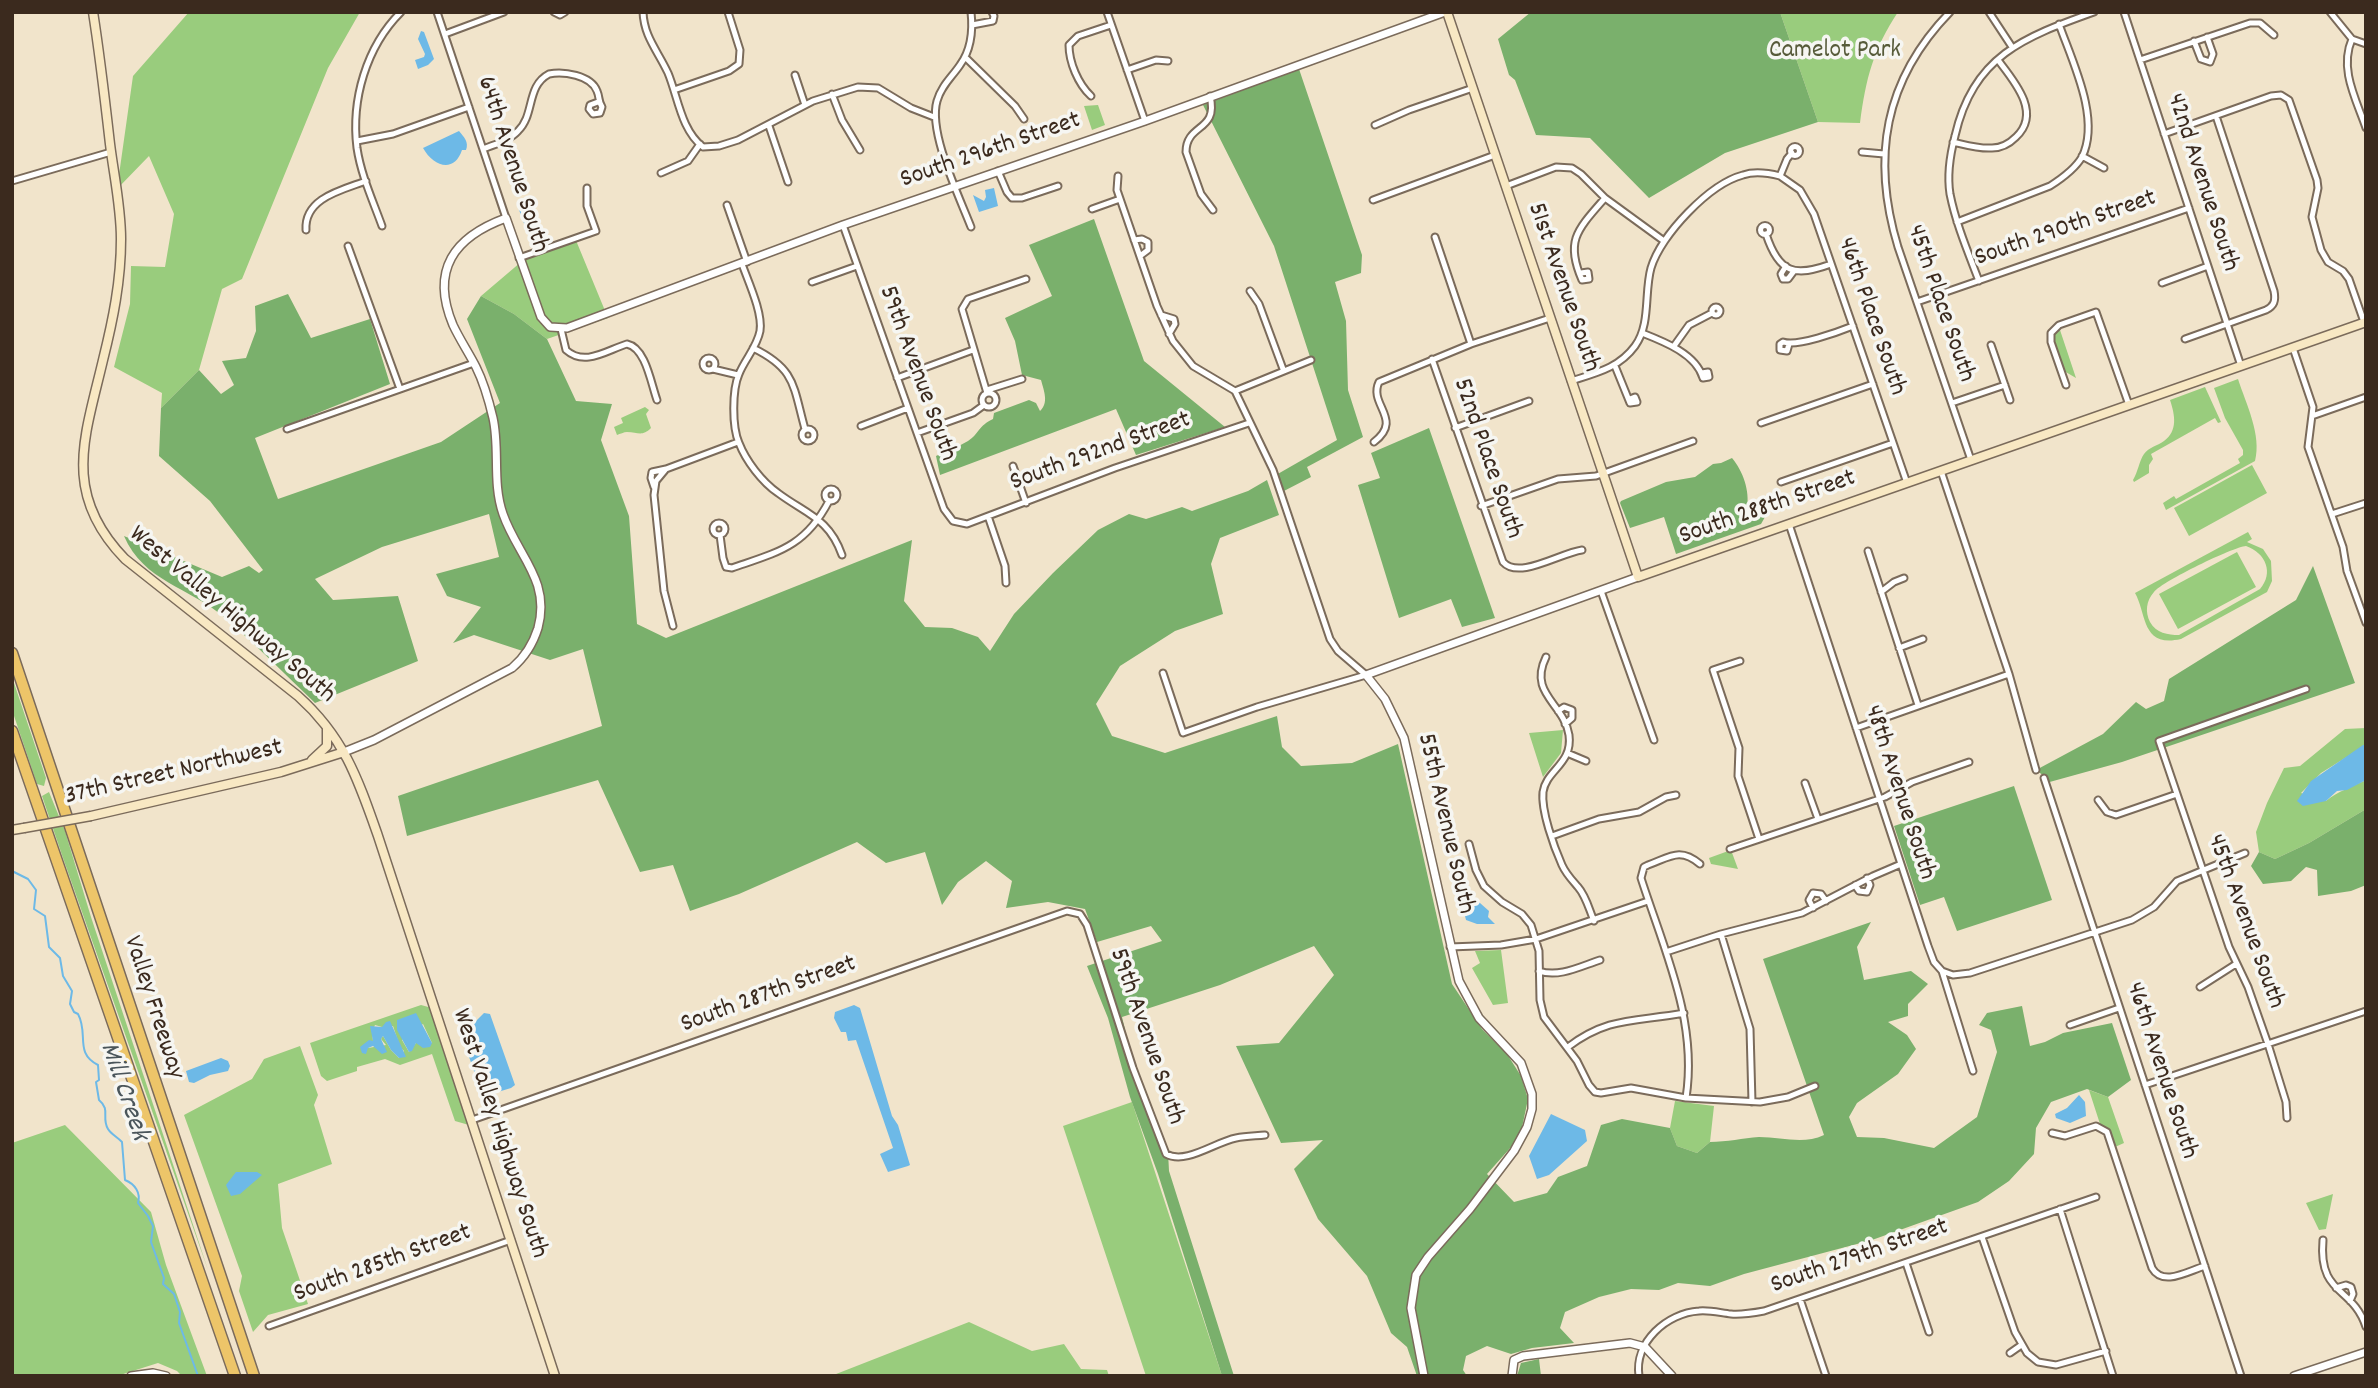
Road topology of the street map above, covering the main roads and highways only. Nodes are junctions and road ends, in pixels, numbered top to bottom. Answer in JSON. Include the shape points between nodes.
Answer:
{"nodes":[{"id":1,"x":93,"y":12,"type":"edge"},
{"id":2,"x":1446,"y":12,"type":"edge"},
{"id":3,"x":2365,"y":322,"type":"edge"},
{"id":4,"x":1638,"y":578,"type":"joint"},
{"id":5,"x":12,"y":653,"type":"edge"},
{"id":6,"x":322,"y":720,"type":"junction"},
{"id":7,"x":12,"y":731,"type":"edge"},
{"id":8,"x":344,"y":752,"type":"junction"},
{"id":9,"x":307,"y":764,"type":"junction"},
{"id":10,"x":12,"y":830,"type":"edge"},
{"id":11,"x":235,"y":1376,"type":"edge"},
{"id":12,"x":254,"y":1376,"type":"edge"},
{"id":13,"x":555,"y":1376,"type":"edge"}],
"edges":[{"from":1,"to":6,"type":"main road","name":"West Valley Highway South","via":[[120,216],[121,266],[115,312],[83,447],[91,506],[106,536],[131,565],[227,638]]},
{"from":2,"to":4,"type":"main road","name":"51st Avenue South"},
{"from":3,"to":4,"type":"main road","name":"South 288th Street"},
{"from":5,"to":12,"type":"highway","name":"Valley Freeway"},
{"from":6,"to":8,"type":"main road","name":"West Valley Highway South"},
{"from":6,"to":9,"type":"main road","via":[[327,746]]},
{"from":7,"to":11,"type":"highway","name":"Valley Freeway"},
{"from":8,"to":9,"type":"main road","name":"37th Street Northwest"},
{"from":8,"to":13,"type":"main road","name":"West Valley Highway South","via":[[374,826]]},
{"from":9,"to":10,"type":"main road","name":"37th Street Northwest","bridge":true,"via":[[177,798]]}]}
